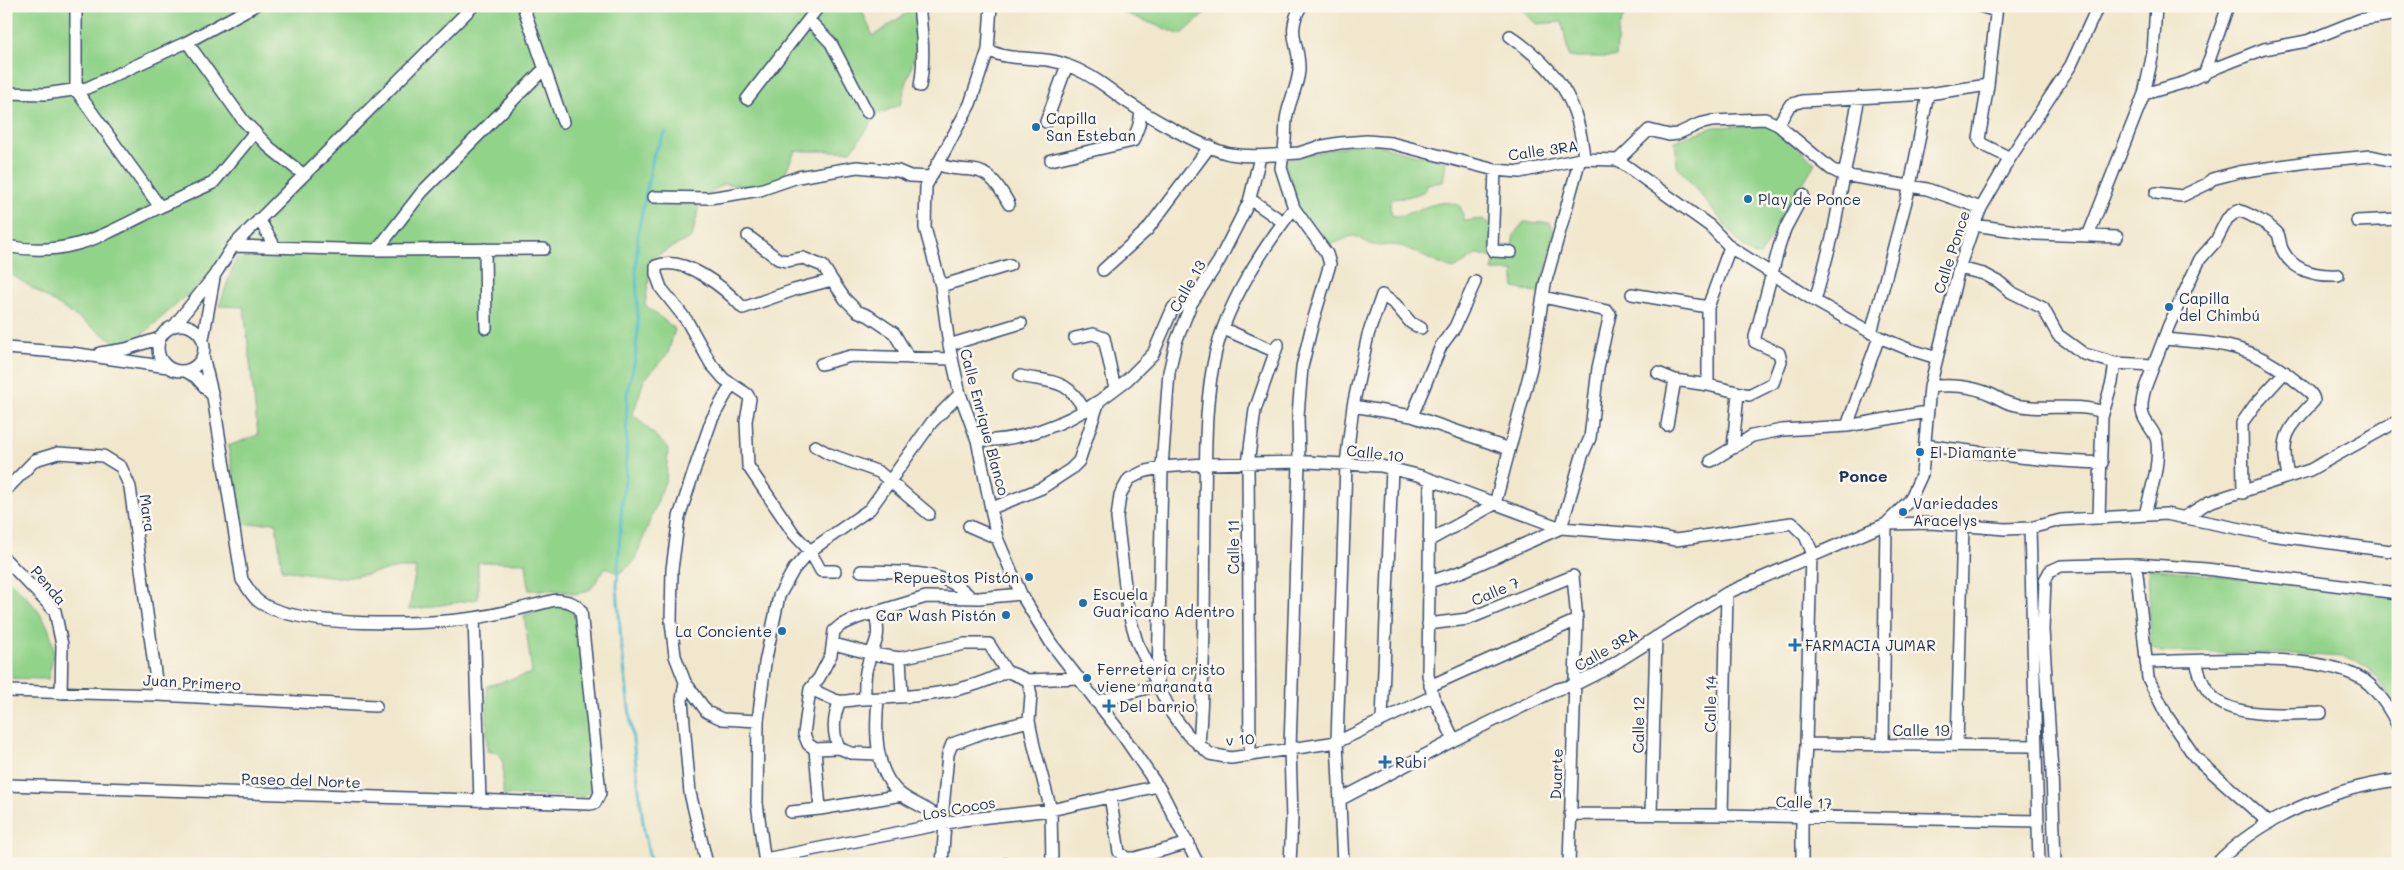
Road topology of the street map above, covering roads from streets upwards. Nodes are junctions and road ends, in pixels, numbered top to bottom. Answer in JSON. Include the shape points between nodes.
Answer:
{"nodes":[{"id":1,"x":76,"y":6,"type":"edge"},
{"id":2,"x":254,"y":6,"type":"edge"},
{"id":3,"x":473,"y":6,"type":"edge"},
{"id":4,"x":523,"y":6,"type":"edge"},
{"id":5,"x":819,"y":6,"type":"edge"},
{"id":6,"x":919,"y":6,"type":"edge"},
{"id":7,"x":991,"y":6,"type":"edge"},
{"id":8,"x":1301,"y":6,"type":"edge"},
{"id":9,"x":1980,"y":6,"type":"edge"},
{"id":10,"x":2098,"y":6,"type":"edge"},
{"id":11,"x":2156,"y":6,"type":"edge"},
{"id":12,"x":2228,"y":6,"type":"edge"},
{"id":13,"x":1996,"y":8,"type":"edge"},
{"id":14,"x":2398,"y":14,"type":"edge"},
{"id":15,"x":809,"y":20,"type":"junction"},
{"id":16,"x":1510,"y":36,"type":"dead end"},
{"id":17,"x":188,"y":42,"type":"junction"},
{"id":18,"x":988,"y":50,"type":"junction"},
{"id":19,"x":1067,"y":64,"type":"junction"},
{"id":20,"x":544,"y":69,"type":"junction"},
{"id":21,"x":2204,"y":75,"type":"junction"},
{"id":22,"x":1988,"y":85,"type":"junction"},
{"id":23,"x":920,"y":86,"type":"dead end"},
{"id":24,"x":76,"y":90,"type":"junction"},
{"id":25,"x":6,"y":92,"type":"edge"},
{"id":26,"x":1928,"y":94,"type":"junction"},
{"id":27,"x":2144,"y":94,"type":"junction"},
{"id":28,"x":1859,"y":97,"type":"junction"},
{"id":29,"x":747,"y":99,"type":"dead end"},
{"id":30,"x":1141,"y":110,"type":"junction"},
{"id":31,"x":867,"y":112,"type":"dead end"},
{"id":32,"x":563,"y":122,"type":"dead end"},
{"id":33,"x":1046,"y":122,"type":"dead end"},
{"id":34,"x":1778,"y":125,"type":"junction"},
{"id":35,"x":255,"y":132,"type":"junction"},
{"id":36,"x":1210,"y":146,"type":"junction"},
{"id":37,"x":1283,"y":154,"type":"junction"},
{"id":38,"x":1260,"y":157,"type":"junction"},
{"id":39,"x":2010,"y":158,"type":"junction"},
{"id":40,"x":1582,"y":159,"type":"junction"},
{"id":41,"x":1051,"y":160,"type":"dead end"},
{"id":42,"x":1618,"y":160,"type":"junction"},
{"id":43,"x":2398,"y":162,"type":"edge"},
{"id":44,"x":936,"y":164,"type":"junction"},
{"id":45,"x":1495,"y":170,"type":"junction"},
{"id":46,"x":304,"y":175,"type":"junction"},
{"id":47,"x":1843,"y":175,"type":"junction"},
{"id":48,"x":930,"y":177,"type":"junction"},
{"id":49,"x":1910,"y":186,"type":"junction"},
{"id":50,"x":2156,"y":193,"type":"dead end"},
{"id":51,"x":1803,"y":196,"type":"dead end"},
{"id":52,"x":654,"y":197,"type":"dead end"},
{"id":53,"x":1250,"y":199,"type":"junction"},
{"id":54,"x":1009,"y":204,"type":"dead end"},
{"id":55,"x":160,"y":207,"type":"junction"},
{"id":56,"x":1294,"y":208,"type":"junction"},
{"id":57,"x":1981,"y":208,"type":"junction"},
{"id":58,"x":259,"y":218,"type":"junction"},
{"id":59,"x":2398,"y":219,"type":"edge"},
{"id":60,"x":2357,"y":221,"type":"dead end"},
{"id":61,"x":1284,"y":222,"type":"junction"},
{"id":62,"x":1974,"y":225,"type":"junction"},
{"id":63,"x":748,"y":236,"type":"dead end"},
{"id":64,"x":2088,"y":236,"type":"junction"},
{"id":65,"x":2117,"y":237,"type":"dead end"},
{"id":66,"x":6,"y":246,"type":"edge"},
{"id":67,"x":233,"y":246,"type":"junction"},
{"id":68,"x":1730,"y":246,"type":"junction"},
{"id":69,"x":275,"y":247,"type":"junction"},
{"id":70,"x":485,"y":249,"type":"junction"},
{"id":71,"x":544,"y":249,"type":"dead end"},
{"id":72,"x":377,"y":250,"type":"junction"},
{"id":73,"x":1511,"y":252,"type":"dead end"},
{"id":74,"x":1010,"y":266,"type":"dead end"},
{"id":75,"x":1959,"y":268,"type":"junction"},
{"id":76,"x":1103,"y":270,"type":"dead end"},
{"id":77,"x":1773,"y":273,"type":"junction"},
{"id":78,"x":214,"y":276,"type":"junction"},
{"id":79,"x":2338,"y":276,"type":"dead end"},
{"id":80,"x":832,"y":280,"type":"junction"},
{"id":81,"x":1475,"y":282,"type":"dead end"},
{"id":82,"x":941,"y":286,"type":"junction"},
{"id":83,"x":1632,"y":294,"type":"dead end"},
{"id":84,"x":1543,"y":297,"type":"junction"},
{"id":85,"x":1815,"y":301,"type":"junction"},
{"id":86,"x":1191,"y":304,"type":"junction"},
{"id":87,"x":1708,"y":307,"type":"junction"},
{"id":88,"x":1021,"y":323,"type":"dead end"},
{"id":89,"x":174,"y":326,"type":"junction"},
{"id":90,"x":486,"y":328,"type":"dead end"},
{"id":91,"x":1421,"y":328,"type":"dead end"},
{"id":92,"x":1224,"y":329,"type":"junction"},
{"id":93,"x":1875,"y":335,"type":"junction"},
{"id":94,"x":160,"y":338,"type":"junction"},
{"id":95,"x":1075,"y":338,"type":"dead end"},
{"id":96,"x":203,"y":339,"type":"junction"},
{"id":97,"x":2164,"y":339,"type":"junction"},
{"id":98,"x":949,"y":345,"type":"junction"},
{"id":99,"x":6,"y":348,"type":"edge"},
{"id":100,"x":70,"y":353,"type":"junction"},
{"id":101,"x":203,"y":356,"type":"junction"},
{"id":102,"x":909,"y":358,"type":"junction"},
{"id":103,"x":1936,"y":358,"type":"junction"},
{"id":104,"x":952,"y":359,"type":"junction"},
{"id":105,"x":2115,"y":363,"type":"junction"},
{"id":106,"x":821,"y":364,"type":"dead end"},
{"id":107,"x":2153,"y":365,"type":"junction"},
{"id":108,"x":168,"y":367,"type":"junction"},
{"id":109,"x":185,"y":371,"type":"junction"},
{"id":110,"x":2285,"y":372,"type":"junction"},
{"id":111,"x":1658,"y":373,"type":"dead end"},
{"id":112,"x":1020,"y":376,"type":"dead end"},
{"id":113,"x":1675,"y":380,"type":"junction"},
{"id":114,"x":1708,"y":385,"type":"junction"},
{"id":115,"x":731,"y":386,"type":"junction"},
{"id":116,"x":1930,"y":387,"type":"junction"},
{"id":117,"x":1115,"y":389,"type":"junction"},
{"id":118,"x":1738,"y":393,"type":"junction"},
{"id":119,"x":960,"y":394,"type":"junction"},
{"id":120,"x":213,"y":397,"type":"junction"},
{"id":121,"x":1099,"y":401,"type":"junction"},
{"id":122,"x":1353,"y":406,"type":"junction"},
{"id":123,"x":1085,"y":412,"type":"junction"},
{"id":124,"x":1927,"y":412,"type":"junction"},
{"id":125,"x":2103,"y":412,"type":"junction"},
{"id":126,"x":1412,"y":416,"type":"junction"},
{"id":127,"x":2398,"y":422,"type":"edge"},
{"id":128,"x":1667,"y":425,"type":"dead end"},
{"id":129,"x":1847,"y":426,"type":"junction"},
{"id":130,"x":977,"y":440,"type":"junction"},
{"id":131,"x":1924,"y":445,"type":"junction"},
{"id":132,"x":816,"y":446,"type":"dead end"},
{"id":133,"x":1733,"y":448,"type":"junction"},
{"id":134,"x":1509,"y":450,"type":"junction"},
{"id":135,"x":1711,"y":461,"type":"dead end"},
{"id":136,"x":1299,"y":462,"type":"junction"},
{"id":137,"x":2102,"y":463,"type":"junction"},
{"id":138,"x":1205,"y":464,"type":"junction"},
{"id":139,"x":1248,"y":464,"type":"junction"},
{"id":140,"x":1346,"y":464,"type":"junction"},
{"id":141,"x":1162,"y":467,"type":"junction"},
{"id":142,"x":1392,"y":468,"type":"junction"},
{"id":143,"x":2288,"y":477,"type":"junction"},
{"id":144,"x":1430,"y":479,"type":"junction"},
{"id":145,"x":890,"y":480,"type":"junction"},
{"id":146,"x":6,"y":490,"type":"edge"},
{"id":147,"x":2243,"y":493,"type":"junction"},
{"id":148,"x":1495,"y":504,"type":"junction"},
{"id":149,"x":992,"y":508,"type":"junction"},
{"id":150,"x":929,"y":514,"type":"dead end"},
{"id":151,"x":2145,"y":515,"type":"junction"},
{"id":152,"x":2099,"y":518,"type":"junction"},
{"id":153,"x":2183,"y":518,"type":"junction"},
{"id":154,"x":1886,"y":524,"type":"junction"},
{"id":155,"x":1962,"y":525,"type":"junction"},
{"id":156,"x":969,"y":526,"type":"dead end"},
{"id":157,"x":1561,"y":528,"type":"junction"},
{"id":158,"x":2030,"y":528,"type":"junction"},
{"id":159,"x":997,"y":538,"type":"junction"},
{"id":160,"x":1430,"y":540,"type":"junction"},
{"id":161,"x":810,"y":551,"type":"junction"},
{"id":162,"x":2398,"y":552,"type":"edge"},
{"id":163,"x":1812,"y":555,"type":"junction"},
{"id":164,"x":6,"y":560,"type":"edge"},
{"id":165,"x":2136,"y":564,"type":"junction"},
{"id":166,"x":835,"y":571,"type":"dead end"},
{"id":167,"x":861,"y":571,"type":"dead end"},
{"id":168,"x":1571,"y":575,"type":"joint"},
{"id":169,"x":1429,"y":582,"type":"junction"},
{"id":170,"x":1727,"y":593,"type":"junction"},
{"id":171,"x":2398,"y":593,"type":"edge"},
{"id":172,"x":1021,"y":594,"type":"junction"},
{"id":173,"x":971,"y":598,"type":"junction"},
{"id":174,"x":875,"y":614,"type":"junction"},
{"id":175,"x":474,"y":618,"type":"junction"},
{"id":176,"x":1576,"y":620,"type":"junction"},
{"id":177,"x":1428,"y":624,"type":"junction"},
{"id":178,"x":1656,"y":637,"type":"junction"},
{"id":179,"x":834,"y":644,"type":"junction"},
{"id":180,"x":872,"y":654,"type":"junction"},
{"id":181,"x":900,"y":658,"type":"junction"},
{"id":182,"x":2196,"y":661,"type":"junction"},
{"id":183,"x":2146,"y":662,"type":"junction"},
{"id":184,"x":1006,"y":671,"type":"junction"},
{"id":185,"x":1078,"y":678,"type":"junction"},
{"id":186,"x":1028,"y":680,"type":"junction"},
{"id":187,"x":685,"y":682,"type":"junction"},
{"id":188,"x":1158,"y":685,"type":"junction"},
{"id":189,"x":1574,"y":685,"type":"junction"},
{"id":190,"x":810,"y":689,"type":"junction"},
{"id":191,"x":6,"y":691,"type":"edge"},
{"id":192,"x":1432,"y":691,"type":"junction"},
{"id":193,"x":61,"y":693,"type":"junction"},
{"id":194,"x":158,"y":695,"type":"junction"},
{"id":195,"x":902,"y":696,"type":"junction"},
{"id":196,"x":865,"y":699,"type":"junction"},
{"id":197,"x":878,"y":699,"type":"junction"},
{"id":198,"x":840,"y":701,"type":"junction"},
{"id":199,"x":1096,"y":702,"type":"junction"},
{"id":200,"x":376,"y":706,"type":"dead end"},
{"id":201,"x":2321,"y":713,"type":"dead end"},
{"id":202,"x":758,"y":720,"type":"junction"},
{"id":203,"x":1382,"y":720,"type":"junction"},
{"id":204,"x":1030,"y":721,"type":"junction"},
{"id":205,"x":2398,"y":726,"type":"edge"},
{"id":206,"x":1454,"y":740,"type":"junction"},
{"id":207,"x":1337,"y":742,"type":"junction"},
{"id":208,"x":1806,"y":744,"type":"junction"},
{"id":209,"x":1199,"y":745,"type":"junction"},
{"id":210,"x":1882,"y":745,"type":"junction"},
{"id":211,"x":1957,"y":746,"type":"junction"},
{"id":212,"x":2036,"y":746,"type":"junction"},
{"id":213,"x":812,"y":747,"type":"junction"},
{"id":214,"x":839,"y":748,"type":"junction"},
{"id":215,"x":1290,"y":748,"type":"junction"},
{"id":216,"x":878,"y":754,"type":"junction"},
{"id":217,"x":1250,"y":754,"type":"junction"},
{"id":218,"x":2398,"y":780,"type":"edge"},
{"id":219,"x":6,"y":785,"type":"edge"},
{"id":220,"x":1158,"y":786,"type":"junction"},
{"id":221,"x":902,"y":795,"type":"junction"},
{"id":222,"x":1110,"y":796,"type":"junction"},
{"id":223,"x":1341,"y":799,"type":"junction"},
{"id":224,"x":480,"y":801,"type":"junction"},
{"id":225,"x":820,"y":809,"type":"junction"},
{"id":226,"x":1051,"y":810,"type":"junction"},
{"id":227,"x":791,"y":812,"type":"dead end"},
{"id":228,"x":1570,"y":814,"type":"junction"},
{"id":229,"x":1651,"y":814,"type":"junction"},
{"id":230,"x":1722,"y":815,"type":"junction"},
{"id":231,"x":1802,"y":818,"type":"junction"},
{"id":232,"x":2038,"y":821,"type":"junction"},
{"id":233,"x":943,"y":822,"type":"junction"},
{"id":234,"x":2269,"y":823,"type":"junction"},
{"id":235,"x":1189,"y":843,"type":"junction"},
{"id":236,"x":765,"y":861,"type":"edge"},
{"id":237,"x":707,"y":864,"type":"edge"},
{"id":238,"x":942,"y":864,"type":"edge"},
{"id":239,"x":1052,"y":864,"type":"edge"},
{"id":240,"x":1198,"y":864,"type":"edge"},
{"id":241,"x":1290,"y":864,"type":"edge"},
{"id":242,"x":1343,"y":864,"type":"edge"},
{"id":243,"x":1569,"y":864,"type":"edge"},
{"id":244,"x":1802,"y":864,"type":"edge"},
{"id":245,"x":2039,"y":864,"type":"edge"},
{"id":246,"x":2054,"y":864,"type":"edge"},
{"id":247,"x":2216,"y":864,"type":"edge"}],
"edges":[{"from":1,"to":24,"type":"street"},
{"from":2,"to":17,"type":"street"},
{"from":3,"to":46,"type":"street"},
{"from":4,"to":20,"type":"street"},
{"from":5,"to":15,"type":"street"},
{"from":6,"to":23,"type":"street","via":[[922,34]]},
{"from":7,"to":18,"type":"street","name":"Calle Enrique Blanco"},
{"from":8,"to":37,"type":"street","via":[[1294,20],[1294,46],[1299,70],[1286,119],[1287,139]]},
{"from":9,"to":13,"type":"street"},
{"from":10,"to":39,"type":"street","name":"Calle Ponce","via":[[2071,65]]},
{"from":11,"to":27,"type":"street","via":[[2153,53]]},
{"from":12,"to":21,"type":"street"},
{"from":13,"to":22,"type":"street"},
{"from":14,"to":21,"type":"street","via":[[2359,20],[2307,41],[2264,50]]},
{"from":15,"to":29,"type":"street"},
{"from":15,"to":31,"type":"street","via":[[831,43]]},
{"from":16,"to":40,"type":"street","via":[[1548,68],[1572,102],[1582,132]]},
{"from":17,"to":24,"type":"street"},
{"from":17,"to":35,"type":"street"},
{"from":18,"to":19,"type":"street","name":"Calle 3RA","via":[[1004,56]]},
{"from":18,"to":44,"type":"street","name":"Calle Enrique Blanco","via":[[970,104]]},
{"from":19,"to":30,"type":"street","name":"Calle 3RA"},
{"from":19,"to":33,"type":"street"},
{"from":20,"to":32,"type":"street"},
{"from":20,"to":72,"type":"street","via":[[422,192]]},
{"from":21,"to":27,"type":"street"},
{"from":22,"to":26,"type":"street"},
{"from":22,"to":39,"type":"street","via":[[1979,139],[1982,144]]},
{"from":24,"to":25,"type":"street","via":[[45,94]]},
{"from":24,"to":55,"type":"street"},
{"from":26,"to":28,"type":"street"},
{"from":26,"to":49,"type":"street"},
{"from":27,"to":64,"type":"street"},
{"from":28,"to":34,"type":"street","via":[[1802,100],[1790,105]]},
{"from":28,"to":47,"type":"street"},
{"from":30,"to":36,"type":"street","name":"Calle 3RA"},
{"from":30,"to":41,"type":"street","via":[[1133,141]]},
{"from":34,"to":42,"type":"street","via":[[1764,119],[1735,120],[1699,124],[1669,135],[1649,130]]},
{"from":34,"to":47,"type":"street","via":[[1831,169]]},
{"from":35,"to":46,"type":"street"},
{"from":35,"to":55,"type":"street","via":[[213,183]]},
{"from":36,"to":38,"type":"street","name":"Calle 3RA","via":[[1228,154]]},
{"from":36,"to":76,"type":"street","via":[[1147,230]]},
{"from":37,"to":38,"type":"street","name":"Calle 3RA"},
{"from":37,"to":45,"type":"street","name":"Calle 3RA","via":[[1299,153],[1318,146],[1367,141],[1391,143]]},
{"from":37,"to":56,"type":"street","via":[[1281,168]]},
{"from":38,"to":53,"type":"street","name":"Calle 13"},
{"from":39,"to":57,"type":"street","name":"Calle Ponce"},
{"from":40,"to":42,"type":"street","name":"Calle 3RA"},
{"from":40,"to":45,"type":"street","name":"Calle 3RA","via":[[1520,172]]},
{"from":40,"to":84,"type":"street","via":[[1561,220]]},
{"from":42,"to":68,"type":"street","via":[[1710,226]]},
{"from":43,"to":50,"type":"street","via":[[2371,156],[2308,162],[2212,179],[2182,196]]},
{"from":44,"to":48,"type":"street","name":"Calle Enrique Blanco"},
{"from":44,"to":54,"type":"street","via":[[948,169],[981,171],[998,186]]},
{"from":45,"to":73,"type":"street","via":[[1492,247]]},
{"from":46,"to":58,"type":"street"},
{"from":47,"to":49,"type":"street"},
{"from":47,"to":85,"type":"street","via":[[1833,234]]},
{"from":48,"to":52,"type":"street","via":[[857,167],[798,177],[760,190],[709,198]]},
{"from":48,"to":82,"type":"street","name":"Calle Enrique Blanco","via":[[926,186],[925,228]]},
{"from":49,"to":57,"type":"street"},
{"from":49,"to":93,"type":"street"},
{"from":51,"to":77,"type":"street","via":[[1785,230]]},
{"from":53,"to":61,"type":"street"},
{"from":53,"to":86,"type":"street","name":"Calle 13","via":[[1219,261]]},
{"from":55,"to":66,"type":"street","via":[[84,244],[64,248]]},
{"from":56,"to":61,"type":"street"},
{"from":56,"to":136,"type":"street","via":[[1327,254],[1330,264],[1302,367]]},
{"from":57,"to":62,"type":"street","name":"Calle Ponce"},
{"from":58,"to":67,"type":"street"},
{"from":58,"to":69,"type":"street"},
{"from":59,"to":60,"type":"street"},
{"from":61,"to":92,"type":"street","via":[[1250,274]]},
{"from":62,"to":64,"type":"street","via":[[2036,234]]},
{"from":62,"to":75,"type":"street","name":"Calle Ponce"},
{"from":63,"to":80,"type":"street","via":[[778,259],[803,258],[824,266]]},
{"from":64,"to":65,"type":"street"},
{"from":67,"to":69,"type":"street"},
{"from":67,"to":78,"type":"street"},
{"from":68,"to":77,"type":"street"},
{"from":68,"to":87,"type":"street"},
{"from":69,"to":72,"type":"street"},
{"from":70,"to":71,"type":"street"},
{"from":70,"to":72,"type":"street"},
{"from":70,"to":90,"type":"street"},
{"from":74,"to":82,"type":"street"},
{"from":75,"to":103,"type":"street","name":"Calle Ponce"},
{"from":75,"to":105,"type":"street","via":[[1984,274],[2043,308],[2058,335],[2074,348]]},
{"from":77,"to":85,"type":"street"},
{"from":77,"to":118,"type":"street","via":[[1755,342],[1779,353],[1781,361],[1773,383],[1749,395]]},
{"from":78,"to":89,"type":"street"},
{"from":78,"to":96,"type":"street"},
{"from":79,"to":97,"type":"street","via":[[2309,273],[2291,263],[2278,234],[2238,210],[2227,219],[2216,241],[2200,259]]},
{"from":80,"to":102,"type":"street","via":[[844,299],[857,311],[894,333]]},
{"from":80,"to":115,"type":"street","via":[[743,308],[732,296],[690,268],[663,263],[656,266],[661,288],[687,321],[711,364]]},
{"from":81,"to":126,"type":"street","via":[[1456,327],[1441,346]]},
{"from":82,"to":98,"type":"street","name":"Calle Enrique Blanco"},
{"from":83,"to":87,"type":"street"},
{"from":84,"to":134,"type":"street","via":[[1531,368]]},
{"from":84,"to":157,"type":"street","via":[[1610,314],[1598,368],[1590,438]]},
{"from":85,"to":93,"type":"street"},
{"from":86,"to":117,"type":"street","via":[[1173,308],[1153,354]]},
{"from":86,"to":141,"type":"street","name":"Calle 13","via":[[1176,342],[1166,386]]},
{"from":87,"to":114,"type":"street"},
{"from":88,"to":98,"type":"street"},
{"from":89,"to":94,"type":"street"},
{"from":89,"to":96,"type":"street","via":[[191,327]]},
{"from":91,"to":122,"type":"street","via":[[1411,323],[1395,304],[1382,295],[1368,335]]},
{"from":92,"to":138,"type":"street","via":[[1216,349],[1211,379]]},
{"from":92,"to":139,"type":"street","name":"Calle 11","via":[[1276,347],[1255,410]]},
{"from":93,"to":103,"type":"street"},
{"from":93,"to":129,"type":"street"},
{"from":94,"to":100,"type":"street","via":[[105,353]]},
{"from":94,"to":108,"type":"street","via":[[160,357]]},
{"from":95,"to":117,"type":"street","via":[[1093,334],[1104,338]]},
{"from":96,"to":101,"type":"street"},
{"from":97,"to":107,"type":"street"},
{"from":97,"to":110,"type":"street","via":[[2233,346],[2254,353]]},
{"from":98,"to":104,"type":"street","name":"Calle Enrique Blanco"},
{"from":99,"to":100,"type":"street"},
{"from":100,"to":108,"type":"street"},
{"from":101,"to":109,"type":"street","via":[[196,366]]},
{"from":101,"to":120,"type":"street"},
{"from":102,"to":104,"type":"street"},
{"from":102,"to":106,"type":"street","via":[[851,356]]},
{"from":103,"to":116,"type":"street","name":"Calle Ponce"},
{"from":104,"to":119,"type":"street","name":"Calle Enrique Blanco"},
{"from":105,"to":107,"type":"street"},
{"from":105,"to":125,"type":"street"},
{"from":107,"to":151,"type":"street","via":[[2142,401],[2143,416],[2157,440],[2153,484]]},
{"from":108,"to":109,"type":"street"},
{"from":109,"to":120,"type":"street"},
{"from":110,"to":143,"type":"street","via":[[2314,398],[2288,429],[2284,456]]},
{"from":110,"to":147,"type":"street","via":[[2242,423]]},
{"from":111,"to":113,"type":"street"},
{"from":112,"to":123,"type":"street","via":[[1070,388]]},
{"from":113,"to":114,"type":"street"},
{"from":113,"to":128,"type":"street"},
{"from":114,"to":118,"type":"street"},
{"from":115,"to":161,"type":"street","via":[[750,399],[746,422],[748,466],[794,534]]},
{"from":115,"to":187,"type":"street","via":[[712,419],[679,517],[672,569],[671,622],[675,656]]},
{"from":116,"to":124,"type":"street","name":"Calle Ponce"},
{"from":116,"to":125,"type":"street","via":[[1945,384],[1989,394],[2012,404],[2091,408]]},
{"from":117,"to":121,"type":"street"},
{"from":118,"to":133,"type":"street"},
{"from":119,"to":130,"type":"street","name":"Calle Enrique Blanco"},
{"from":119,"to":145,"type":"street","via":[[932,422]]},
{"from":120,"to":175,"type":"street","via":[[242,580],[257,600],[276,610],[315,619],[407,624]]},
{"from":121,"to":123,"type":"street"},
{"from":121,"to":149,"type":"street","via":[[1079,461],[1071,469],[1042,488]]},
{"from":122,"to":126,"type":"street"},
{"from":122,"to":140,"type":"street"},
{"from":123,"to":130,"type":"street","via":[[1008,438]]},
{"from":124,"to":129,"type":"street"},
{"from":124,"to":131,"type":"street","name":"Calle Ponce"},
{"from":125,"to":137,"type":"street"},
{"from":126,"to":134,"type":"street"},
{"from":127,"to":143,"type":"street","via":[[2310,470]]},
{"from":129,"to":133,"type":"street","via":[[1782,430],[1752,436]]},
{"from":130,"to":149,"type":"street","name":"Calle Enrique Blanco"},
{"from":131,"to":137,"type":"street","via":[[1990,455]]},
{"from":131,"to":154,"type":"street","name":"Calle Ponce","via":[[1922,474],[1910,500]]},
{"from":132,"to":145,"type":"street","via":[[879,472]]},
{"from":133,"to":135,"type":"street"},
{"from":134,"to":148,"type":"street"},
{"from":136,"to":139,"type":"street","name":"Calle 10"},
{"from":136,"to":140,"type":"street","name":"Calle 10"},
{"from":136,"to":215,"type":"street"},
{"from":137,"to":152,"type":"street"},
{"from":138,"to":139,"type":"street","name":"Calle 10"},
{"from":138,"to":141,"type":"street","name":"v 10"},
{"from":138,"to":209,"type":"street","via":[[1203,689]]},
{"from":139,"to":217,"type":"street","name":"Calle 11"},
{"from":140,"to":142,"type":"street","name":"Calle 10"},
{"from":140,"to":207,"type":"street"},
{"from":141,"to":188,"type":"street","name":"Calle 13"},
{"from":141,"to":188,"type":"street","name":"v 10","via":[[1129,479],[1120,495],[1118,518],[1128,611],[1137,642]]},
{"from":142,"to":144,"type":"street","name":"Calle 10"},
{"from":142,"to":203,"type":"street"},
{"from":143,"to":147,"type":"street"},
{"from":144,"to":148,"type":"street","name":"Calle 10"},
{"from":144,"to":160,"type":"street"},
{"from":145,"to":150,"type":"street"},
{"from":145,"to":161,"type":"street","via":[[870,509]]},
{"from":146,"to":194,"type":"street","name":"Mara","via":[[35,460],[58,453],[104,456],[121,466],[130,487]]},
{"from":147,"to":153,"type":"street","via":[[2209,502]]},
{"from":148,"to":157,"type":"street","name":"Calle 10"},
{"from":148,"to":160,"type":"street"},
{"from":149,"to":159,"type":"street","name":"Calle Enrique Blanco"},
{"from":151,"to":152,"type":"street"},
{"from":151,"to":153,"type":"street","via":[[2166,514]]},
{"from":152,"to":158,"type":"street","via":[[2061,520]]},
{"from":153,"to":162,"type":"street","via":[[2271,535]]},
{"from":154,"to":155,"type":"street"},
{"from":154,"to":163,"type":"street","name":"Calle 3RA"},
{"from":154,"to":210,"type":"street"},
{"from":155,"to":158,"type":"street"},
{"from":155,"to":211,"type":"street"},
{"from":156,"to":159,"type":"street"},
{"from":157,"to":163,"type":"street","via":[[1648,534],[1676,540],[1792,523],[1805,536]]},
{"from":157,"to":169,"type":"street","via":[[1464,571]]},
{"from":158,"to":212,"type":"street"},
{"from":159,"to":172,"type":"street","name":"Calle Enrique Blanco"},
{"from":160,"to":169,"type":"street"},
{"from":161,"to":166,"type":"street","via":[[821,571]]},
{"from":161,"to":202,"type":"street","via":[[794,569],[779,596],[765,663]]},
{"from":163,"to":170,"type":"street","name":"Calle 3RA"},
{"from":163,"to":208,"type":"street"},
{"from":164,"to":193,"type":"street","name":"Penda","via":[[55,611],[62,645]]},
{"from":165,"to":171,"type":"street","via":[[2206,569]]},
{"from":165,"to":183,"type":"street"},
{"from":165,"to":246,"type":"street","via":[[2061,566],[2050,571],[2045,580],[2043,630]]},
{"from":167,"to":173,"type":"street","via":[[931,576],[965,591]]},
{"from":168,"to":176,"type":"street","name":"Duarte","via":[[1574,578]]},
{"from":168,"to":177,"type":"street","name":"Calle 7","via":[[1468,619]]},
{"from":169,"to":177,"type":"street"},
{"from":170,"to":178,"type":"street","name":"Calle 3RA"},
{"from":170,"to":230,"type":"street","name":"Calle 14"},
{"from":172,"to":173,"type":"street"},
{"from":172,"to":185,"type":"street","name":"Calle Enrique Blanco","via":[[1051,643]]},
{"from":173,"to":174,"type":"street","via":[[926,597]]},
{"from":174,"to":179,"type":"street","via":[[841,625],[834,631]]},
{"from":174,"to":180,"type":"street","via":[[879,630]]},
{"from":175,"to":224,"type":"street"},
{"from":175,"to":224,"type":"street","name":"Paseo del Norte","via":[[556,600],[577,605],[581,611],[600,793],[595,803],[590,804]]},
{"from":176,"to":189,"type":"street","name":"Duarte"},
{"from":176,"to":192,"type":"street","name":"v 10"},
{"from":177,"to":192,"type":"street"},
{"from":178,"to":189,"type":"street","name":"Calle 3RA"},
{"from":178,"to":229,"type":"street","name":"Calle 12"},
{"from":179,"to":180,"type":"street"},
{"from":179,"to":190,"type":"street","via":[[819,678]]},
{"from":180,"to":181,"type":"street"},
{"from":180,"to":196,"type":"street","via":[[867,667]]},
{"from":181,"to":184,"type":"street","via":[[965,644],[989,644]]},
{"from":181,"to":195,"type":"street"},
{"from":182,"to":183,"type":"street"},
{"from":182,"to":201,"type":"street","via":[[2201,678],[2212,696],[2223,705],[2250,712]]},
{"from":182,"to":205,"type":"street","via":[[2296,660],[2335,668],[2369,684],[2391,711]]},
{"from":183,"to":234,"type":"street","via":[[2148,678],[2167,716],[2195,757]]},
{"from":184,"to":186,"type":"street"},
{"from":184,"to":195,"type":"street","via":[[969,686],[934,694]]},
{"from":185,"to":186,"type":"street"},
{"from":185,"to":199,"type":"street","name":"Calle Enrique Blanco"},
{"from":186,"to":204,"type":"street"},
{"from":187,"to":202,"type":"street","via":[[707,712],[722,718]]},
{"from":187,"to":237,"type":"street","via":[[682,700],[690,793]]},
{"from":188,"to":199,"type":"street"},
{"from":188,"to":209,"type":"street","name":"v 10","via":[[1172,714]]},
{"from":189,"to":206,"type":"street","name":"Calle 3RA","via":[[1558,689]]},
{"from":189,"to":228,"type":"street","name":"Duarte"},
{"from":190,"to":198,"type":"street"},
{"from":190,"to":213,"type":"street","via":[[804,734]]},
{"from":191,"to":193,"type":"street","name":"Juan Primero"},
{"from":192,"to":203,"type":"street","name":"v 10"},
{"from":192,"to":206,"type":"street"},
{"from":193,"to":194,"type":"street","name":"Juan Primero"},
{"from":194,"to":200,"type":"street","name":"Juan Primero"},
{"from":195,"to":197,"type":"street"},
{"from":196,"to":197,"type":"street"},
{"from":196,"to":198,"type":"street"},
{"from":197,"to":216,"type":"street"},
{"from":198,"to":214,"type":"street","via":[[834,726],[834,738]]},
{"from":199,"to":220,"type":"street","name":"Calle Enrique Blanco"},
{"from":202,"to":236,"type":"street","via":[[757,803]]},
{"from":203,"to":207,"type":"street","name":"v 10"},
{"from":204,"to":226,"type":"street"},
{"from":204,"to":233,"type":"street","via":[[952,744],[948,754]]},
{"from":206,"to":223,"type":"street","name":"Calle 3RA"},
{"from":207,"to":215,"type":"street","name":"v 10"},
{"from":207,"to":223,"type":"street"},
{"from":208,"to":210,"type":"street","name":"Calle 19"},
{"from":208,"to":231,"type":"street"},
{"from":209,"to":217,"type":"street","name":"v 10","via":[[1210,754],[1231,758]]},
{"from":210,"to":211,"type":"street","name":"Calle 19"},
{"from":211,"to":212,"type":"street","name":"Calle 19"},
{"from":212,"to":232,"type":"street"},
{"from":213,"to":214,"type":"street"},
{"from":213,"to":225,"type":"street"},
{"from":214,"to":216,"type":"street","via":[[851,753]]},
{"from":215,"to":217,"type":"street","name":"v 10"},
{"from":215,"to":241,"type":"street"},
{"from":216,"to":221,"type":"street","via":[[885,774]]},
{"from":218,"to":234,"type":"street","via":[[2369,784],[2308,805]]},
{"from":219,"to":224,"type":"street","name":"Paseo del Norte"},
{"from":220,"to":222,"type":"street","name":"Los Cocos"},
{"from":220,"to":235,"type":"street","name":"Calle Enrique Blanco"},
{"from":221,"to":225,"type":"street"},
{"from":221,"to":233,"type":"street"},
{"from":222,"to":226,"type":"street","name":"Los Cocos"},
{"from":222,"to":235,"type":"street","via":[[1119,852],[1126,858]]},
{"from":223,"to":242,"type":"street"},
{"from":225,"to":227,"type":"street"},
{"from":226,"to":233,"type":"street","name":"Los Cocos"},
{"from":226,"to":239,"type":"street"},
{"from":228,"to":229,"type":"street","name":"Calle 17"},
{"from":228,"to":243,"type":"street","name":"Duarte"},
{"from":229,"to":230,"type":"street","name":"Calle 17"},
{"from":230,"to":231,"type":"street","name":"Calle 17"},
{"from":231,"to":232,"type":"street","name":"Calle 17"},
{"from":231,"to":244,"type":"street"},
{"from":232,"to":245,"type":"street"},
{"from":233,"to":236,"type":"street","name":"Los Cocos"},
{"from":233,"to":238,"type":"street"},
{"from":234,"to":247,"type":"street"},
{"from":235,"to":240,"type":"street","name":"Calle Enrique Blanco"}]}
